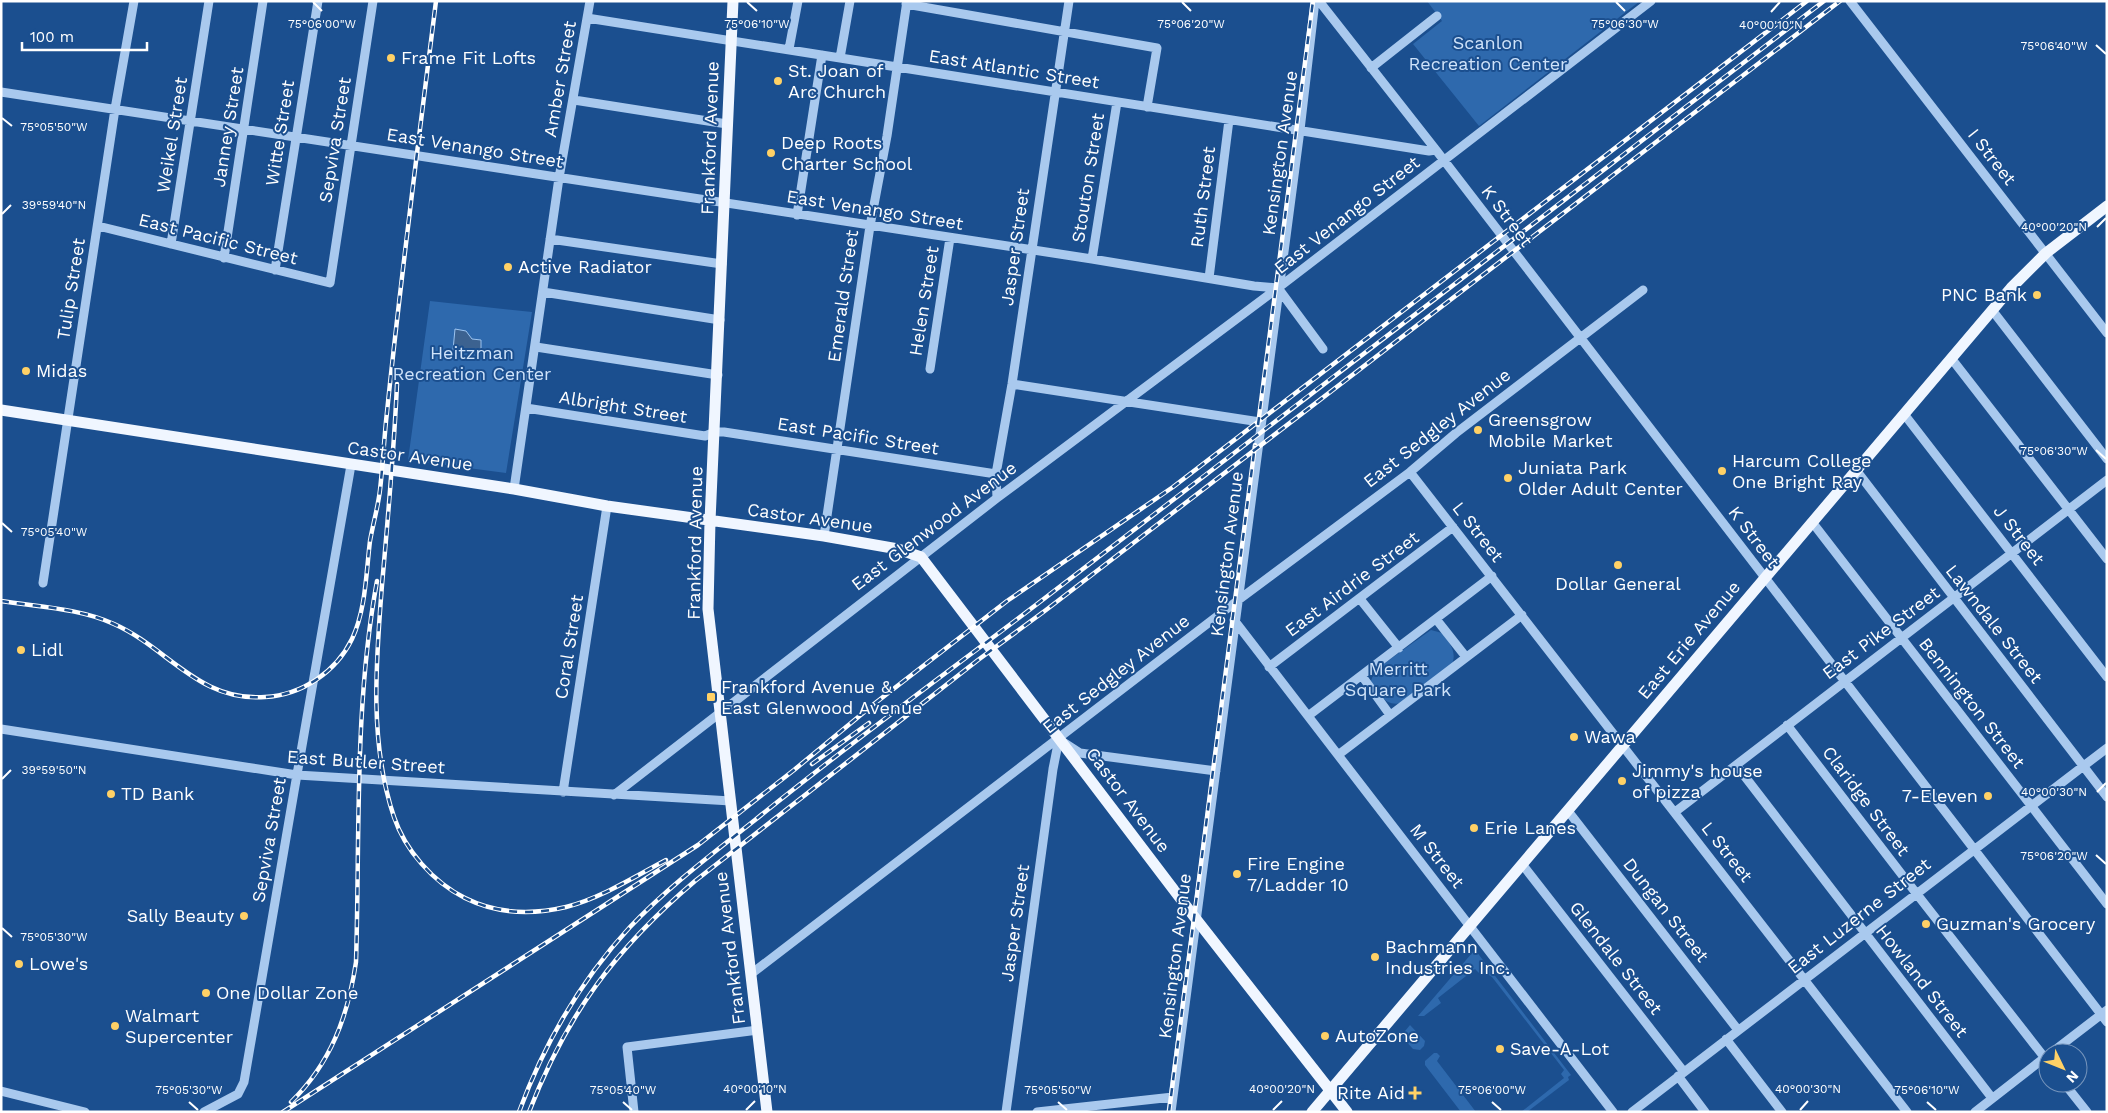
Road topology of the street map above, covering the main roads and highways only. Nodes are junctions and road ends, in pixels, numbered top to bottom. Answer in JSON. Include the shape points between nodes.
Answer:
{"nodes":[{"id":1,"x":733,"y":1,"type":"edge"},
{"id":2,"x":2107,"y":206,"type":"edge"},
{"id":3,"x":1,"y":410,"type":"edge"},
{"id":4,"x":710,"y":522,"type":"junction"},
{"id":5,"x":1331,"y":1090,"type":"junction"},
{"id":6,"x":767,"y":1112,"type":"edge"},
{"id":7,"x":1312,"y":1112,"type":"edge"},
{"id":8,"x":1347,"y":1112,"type":"edge"}],
"edges":[{"from":1,"to":4,"type":"main road","name":"Frankford Avenue"},
{"from":2,"to":5,"type":"main road","name":"East Erie Avenue","via":[[2046,253],[2019,279]]},
{"from":3,"to":4,"type":"main road","name":"Castor Avenue"},
{"from":4,"to":5,"type":"main road","name":"Castor Avenue","via":[[824,536],[898,549],[921,557],[1196,919]]},
{"from":4,"to":6,"type":"main road","name":"Frankford Avenue","via":[[708,609]]},
{"from":5,"to":7,"type":"main road","name":"East Erie Avenue"},
{"from":5,"to":8,"type":"main road","name":"Castor Avenue"}]}
